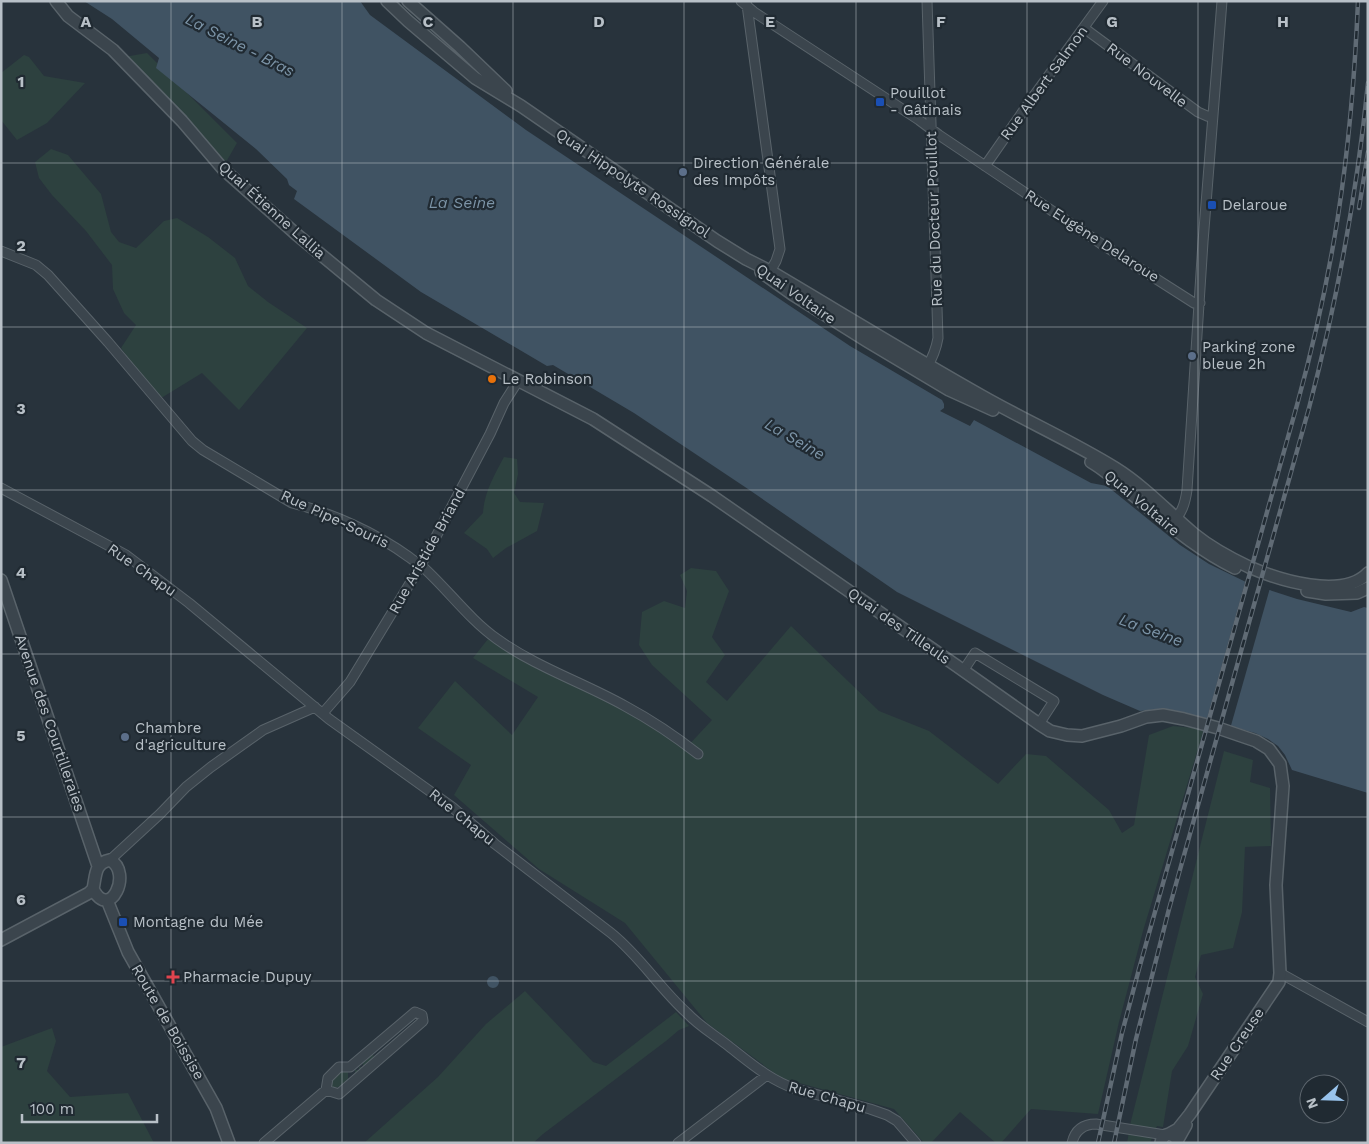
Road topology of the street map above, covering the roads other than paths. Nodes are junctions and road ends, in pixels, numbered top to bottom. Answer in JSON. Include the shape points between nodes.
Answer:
{"nodes":[{"id":1,"x":56,"y":1,"type":"edge"},
{"id":2,"x":387,"y":1,"type":"edge"},
{"id":3,"x":408,"y":1,"type":"edge"},
{"id":4,"x":927,"y":1,"type":"edge"},
{"id":5,"x":1103,"y":1,"type":"edge"},
{"id":6,"x":1222,"y":1,"type":"edge"},
{"id":7,"x":745,"y":3,"type":"edge"},
{"id":8,"x":1084,"y":28,"type":"junction"},
{"id":9,"x":521,"y":106,"type":"junction"},
{"id":10,"x":1212,"y":117,"type":"junction"},
{"id":11,"x":931,"y":128,"type":"junction"},
{"id":12,"x":985,"y":166,"type":"junction"},
{"id":13,"x":1,"y":251,"type":"edge"},
{"id":14,"x":746,"y":259,"type":"joint"},
{"id":15,"x":768,"y":274,"type":"junction"},
{"id":16,"x":1200,"y":303,"type":"junction"},
{"id":17,"x":926,"y":370,"type":"junction"},
{"id":18,"x":518,"y":381,"type":"junction"},
{"id":19,"x":1,"y":488,"type":"edge"},
{"id":20,"x":1173,"y":522,"type":"junction"},
{"id":21,"x":421,"y":565,"type":"junction"},
{"id":22,"x":1367,"y":574,"type":"edge"},
{"id":23,"x":1,"y":580,"type":"edge"},
{"id":24,"x":1368,"y":588,"type":"edge"},
{"id":25,"x":6,"y":609,"type":"edge"},
{"id":26,"x":963,"y":671,"type":"junction"},
{"id":27,"x":315,"y":707,"type":"junction"},
{"id":28,"x":323,"y":713,"type":"junction"},
{"id":29,"x":1039,"y":724,"type":"junction"},
{"id":30,"x":698,"y":754,"type":"dead end"},
{"id":31,"x":110,"y":860,"type":"junction"},
{"id":32,"x":98,"y":866,"type":"junction"},
{"id":33,"x":93,"y":889,"type":"junction"},
{"id":34,"x":107,"y":900,"type":"junction"},
{"id":35,"x":1,"y":940,"type":"edge"},
{"id":36,"x":1280,"y":973,"type":"junction"},
{"id":37,"x":1368,"y":1022,"type":"edge"},
{"id":38,"x":767,"y":1075,"type":"junction"},
{"id":39,"x":326,"y":1090,"type":"junction"},
{"id":40,"x":1168,"y":1140,"type":"edge"},
{"id":41,"x":229,"y":1143,"type":"edge"},
{"id":42,"x":264,"y":1143,"type":"edge"},
{"id":43,"x":678,"y":1143,"type":"edge"},
{"id":44,"x":916,"y":1143,"type":"edge"},
{"id":45,"x":1072,"y":1143,"type":"edge"}],
"edges":[{"from":1,"to":18,"type":"street","name":"Quai Étienne Lallia","via":[[68,16],[120,57],[223,169],[376,300],[426,333]]},
{"from":2,"to":9,"type":"street","name":"Quai Hippolyte Rossignol","via":[[474,78]]},
{"from":3,"to":9,"type":"street","name":"Quai Hippolyte Rossignol"},
{"from":4,"to":11,"type":"street","name":"Rue du Docteur Pouillot"},
{"from":5,"to":8,"type":"street","name":"Rue Albert Salmon"},
{"from":6,"to":10,"type":"street"},
{"from":7,"to":11,"type":"street","name":"Rue Eugène Delaroue"},
{"from":7,"to":15,"type":"street","via":[[780,249]]},
{"from":8,"to":10,"type":"street","name":"Rue Nouvelle","via":[[1198,112]]},
{"from":8,"to":12,"type":"street","name":"Rue Albert Salmon"},
{"from":9,"to":14,"type":"street","name":"Quai Hippolyte Rossignol"},
{"from":10,"to":16,"type":"street"},
{"from":11,"to":12,"type":"street","name":"Rue Eugène Delaroue"},
{"from":11,"to":17,"type":"street","name":"Rue du Docteur Pouillot","via":[[938,338]]},
{"from":12,"to":16,"type":"street","name":"Rue Eugène Delaroue","via":[[1194,303]]},
{"from":13,"to":21,"type":"street","name":"Rue Pipe-Souris","via":[[36,264],[48,275],[197,445],[292,502],[391,544]]},
{"from":14,"to":15,"type":"street","name":"Quai Voltaire"},
{"from":15,"to":17,"type":"street","name":"Quai Voltaire","via":[[792,294],[867,341]]},
{"from":16,"to":20,"type":"street","via":[[1186,502]]},
{"from":17,"to":20,"type":"street","name":"Quai Voltaire","via":[[1117,469]]},
{"from":18,"to":21,"type":"street","name":"Rue Aristide Briand"},
{"from":18,"to":26,"type":"street","name":"Quai des Tilleuls","via":[[580,412],[712,496]]},
{"from":19,"to":27,"type":"street","name":"Rue Chapu","via":[[126,555]]},
{"from":20,"to":22,"type":"street","name":"Quai Voltaire","via":[[1233,559],[1273,576],[1335,586],[1354,582]]},
{"from":20,"to":24,"type":"street","name":"Quai Voltaire","via":[[1201,549],[1234,568],[1273,582],[1326,594],[1357,593]]},
{"from":21,"to":28,"type":"street","name":"Rue Aristide Briand","via":[[350,682]]},
{"from":21,"to":30,"type":"street","name":"Rue Pipe-Souris","via":[[498,640],[625,706]]},
{"from":23,"to":25,"type":"street","name":"Avenue des Courtilleraies"},
{"from":25,"to":32,"type":"street","name":"Avenue des Courtilleraies"},
{"from":26,"to":29,"type":"street","name":"Quai des Tilleuls"},
{"from":26,"to":29,"type":"street","via":[[975,653],[1054,701]]},
{"from":27,"to":28,"type":"street","name":"Rue Chapu"},
{"from":27,"to":31,"type":"street","via":[[263,730],[211,768],[186,787]]},
{"from":28,"to":38,"type":"street","name":"Rue Chapu","via":[[452,807],[611,933],[640,960],[687,1014]]},
{"from":29,"to":36,"type":"street","name":"Quai des Tilleuls","via":[[1067,736],[1082,736],[1163,715],[1218,728],[1270,749],[1280,764],[1283,786],[1276,885]]},
{"from":31,"to":32,"type":"street"},
{"from":31,"to":34,"type":"street","via":[[116,864],[120,876],[116,893]]},
{"from":32,"to":33,"type":"street"},
{"from":33,"to":34,"type":"street","via":[[96,896]]},
{"from":33,"to":35,"type":"street"},
{"from":34,"to":41,"type":"street","name":"Route de Boissise","via":[[128,952],[216,1108]]},
{"from":36,"to":37,"type":"street"},
{"from":36,"to":40,"type":"street","name":"Rue Creuse","via":[[1274,990],[1190,1114]]},
{"from":38,"to":43,"type":"street"},
{"from":38,"to":44,"type":"street","name":"Rue Chapu","via":[[796,1089],[887,1115],[897,1121]]},
{"from":39,"to":39,"type":"street","via":[[339,1094],[423,1021],[422,1015],[415,1012],[350,1067],[339,1067],[328,1078]]},
{"from":39,"to":42,"type":"street"},
{"from":40,"to":45,"type":"street","via":[[1091,1124],[1077,1131]]}]}
